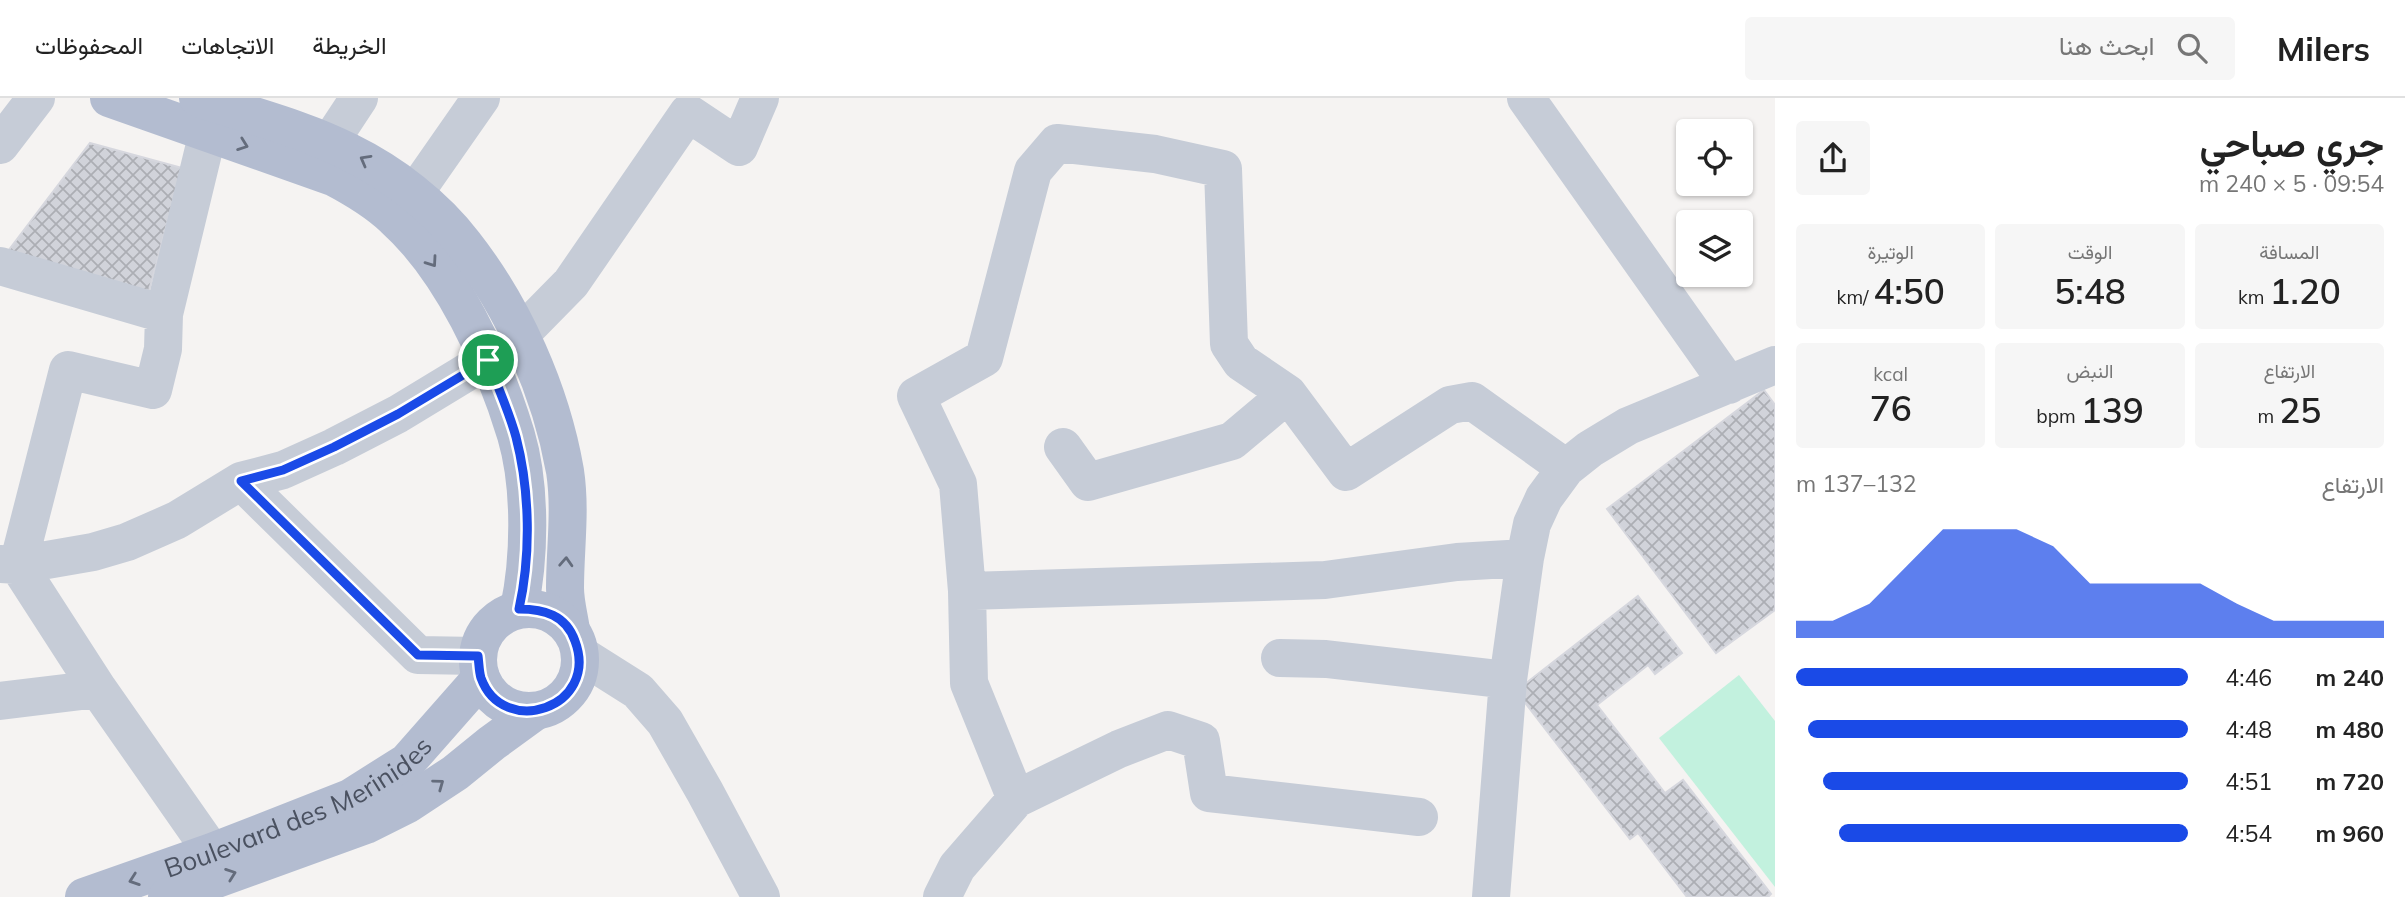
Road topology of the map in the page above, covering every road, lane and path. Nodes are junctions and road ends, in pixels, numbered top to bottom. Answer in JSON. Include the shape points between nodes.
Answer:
{"nodes":[{"id":1,"x":36,"y":98,"type":"edge"},
{"id":2,"x":109,"y":98,"type":"edge"},
{"id":3,"x":359,"y":98,"type":"edge"},
{"id":4,"x":481,"y":98,"type":"edge"},
{"id":5,"x":1526,"y":98,"type":"edge"},
{"id":6,"x":212,"y":108,"type":"edge"},
{"id":7,"x":755,"y":109,"type":"edge"},
{"id":8,"x":330,"y":142,"type":"junction"},
{"id":9,"x":0,"y":145,"type":"edge"},
{"id":10,"x":414,"y":194,"type":"junction"},
{"id":11,"x":0,"y":266,"type":"edge"},
{"id":12,"x":164,"y":314,"type":"junction"},
{"id":13,"x":519,"y":336,"type":"junction"},
{"id":14,"x":488,"y":360,"type":"junction"},
{"id":15,"x":1775,"y":365,"type":"edge"},
{"id":16,"x":1729,"y":385,"type":"junction"},
{"id":17,"x":1288,"y":394,"type":"junction"},
{"id":18,"x":1063,"y":447,"type":"dead end"},
{"id":19,"x":1566,"y":468,"type":"junction"},
{"id":20,"x":241,"y":481,"type":"junction"},
{"id":21,"x":1525,"y":558,"type":"junction"},
{"id":22,"x":9,"y":565,"type":"edge"},
{"id":23,"x":967,"y":591,"type":"junction"},
{"id":24,"x":519,"y":609,"type":"junction"},
{"id":25,"x":576,"y":642,"type":"junction"},
{"id":26,"x":1280,"y":658,"type":"dead end"},
{"id":27,"x":480,"y":667,"type":"junction"},
{"id":28,"x":1508,"y":680,"type":"junction"},
{"id":29,"x":98,"y":688,"type":"junction"},
{"id":30,"x":0,"y":701,"type":"edge"},
{"id":31,"x":536,"y":711,"type":"junction"},
{"id":32,"x":1016,"y":799,"type":"junction"},
{"id":33,"x":1419,"y":817,"type":"dead end"},
{"id":34,"x":212,"y":852,"type":"junction"},
{"id":35,"x":84,"y":897,"type":"edge"},
{"id":36,"x":167,"y":897,"type":"edge"},
{"id":37,"x":761,"y":897,"type":"edge"},
{"id":38,"x":942,"y":897,"type":"edge"},
{"id":39,"x":1491,"y":897,"type":"edge"}],
"edges":[{"from":1,"to":9,"type":"street"},
{"from":2,"to":6,"type":"main road"},
{"from":3,"to":8,"type":"street"},
{"from":4,"to":10,"type":"street"},
{"from":5,"to":16,"type":"street"},
{"from":6,"to":8,"type":"main road"},
{"from":6,"to":12,"type":"street"},
{"from":6,"to":14,"type":"main road","one_way":true,"via":[[356,189],[394,218],[427,255]]},
{"from":7,"to":13,"type":"street","via":[[739,147],[688,113],[571,283]]},
{"from":10,"to":8,"type":"main road","one_way":true},
{"from":10,"to":13,"type":"main road","via":[[464,243]]},
{"from":11,"to":12,"type":"street"},
{"from":12,"to":22,"type":"street","via":[[163,349],[153,390],[68,370]]},
{"from":25,"to":13,"type":"main road","one_way":true,"via":[[565,591],[565,470],[545,396]]},
{"from":14,"to":20,"type":"street","via":[[334,447],[283,470]]},
{"from":14,"to":24,"type":"main road","via":[[520,454],[526,534]]},
{"from":15,"to":16,"type":"street"},
{"from":16,"to":19,"type":"street","via":[[1628,426]]},
{"from":17,"to":18,"type":"street","via":[[1232,441],[1088,482]]},
{"from":17,"to":19,"type":"street","via":[[1346,472],[1450,405],[1472,401]]},
{"from":17,"to":23,"type":"street","via":[[1241,362],[1229,344],[1223,169],[1155,154],[1057,143],[1034,171],[984,358],[916,396],[958,484]]},
{"from":19,"to":21,"type":"street","via":[[1532,524]]},
{"from":20,"to":22,"type":"street","via":[[177,520],[127,542]]},
{"from":20,"to":27,"type":"street","via":[[418,655]]},
{"from":21,"to":23,"type":"street","via":[[1325,580]]},
{"from":21,"to":28,"type":"street"},
{"from":22,"to":29,"type":"street"},
{"from":23,"to":32,"type":"street","via":[[969,683]]},
{"from":24,"to":25,"type":"main road","via":[[539,609],[557,616]]},
{"from":24,"to":27,"type":"main road","via":[[491,625],[482,640]]},
{"from":25,"to":31,"type":"main road","via":[[579,675],[570,692],[555,705]]},
{"from":25,"to":37,"type":"street","via":[[638,691],[664,722]]},
{"from":26,"to":28,"type":"street"},
{"from":27,"to":31,"type":"main road","via":[[490,693],[503,704]]},
{"from":27,"to":34,"type":"main road","name":"Boulevard des Merinides","via":[[407,762],[387,776],[350,798]]},
{"from":28,"to":39,"type":"street"},
{"from":29,"to":30,"type":"street"},
{"from":29,"to":34,"type":"street"},
{"from":36,"to":31,"type":"main road","name":"Boulevard des Merinides","one_way":true,"via":[[366,825],[408,804]]},
{"from":32,"to":33,"type":"street","via":[[1168,730],[1201,741],[1209,793]]},
{"from":32,"to":38,"type":"street","via":[[957,867]]},
{"from":34,"to":35,"type":"main road","name":"Boulevard des Merinides","one_way":true}]}
